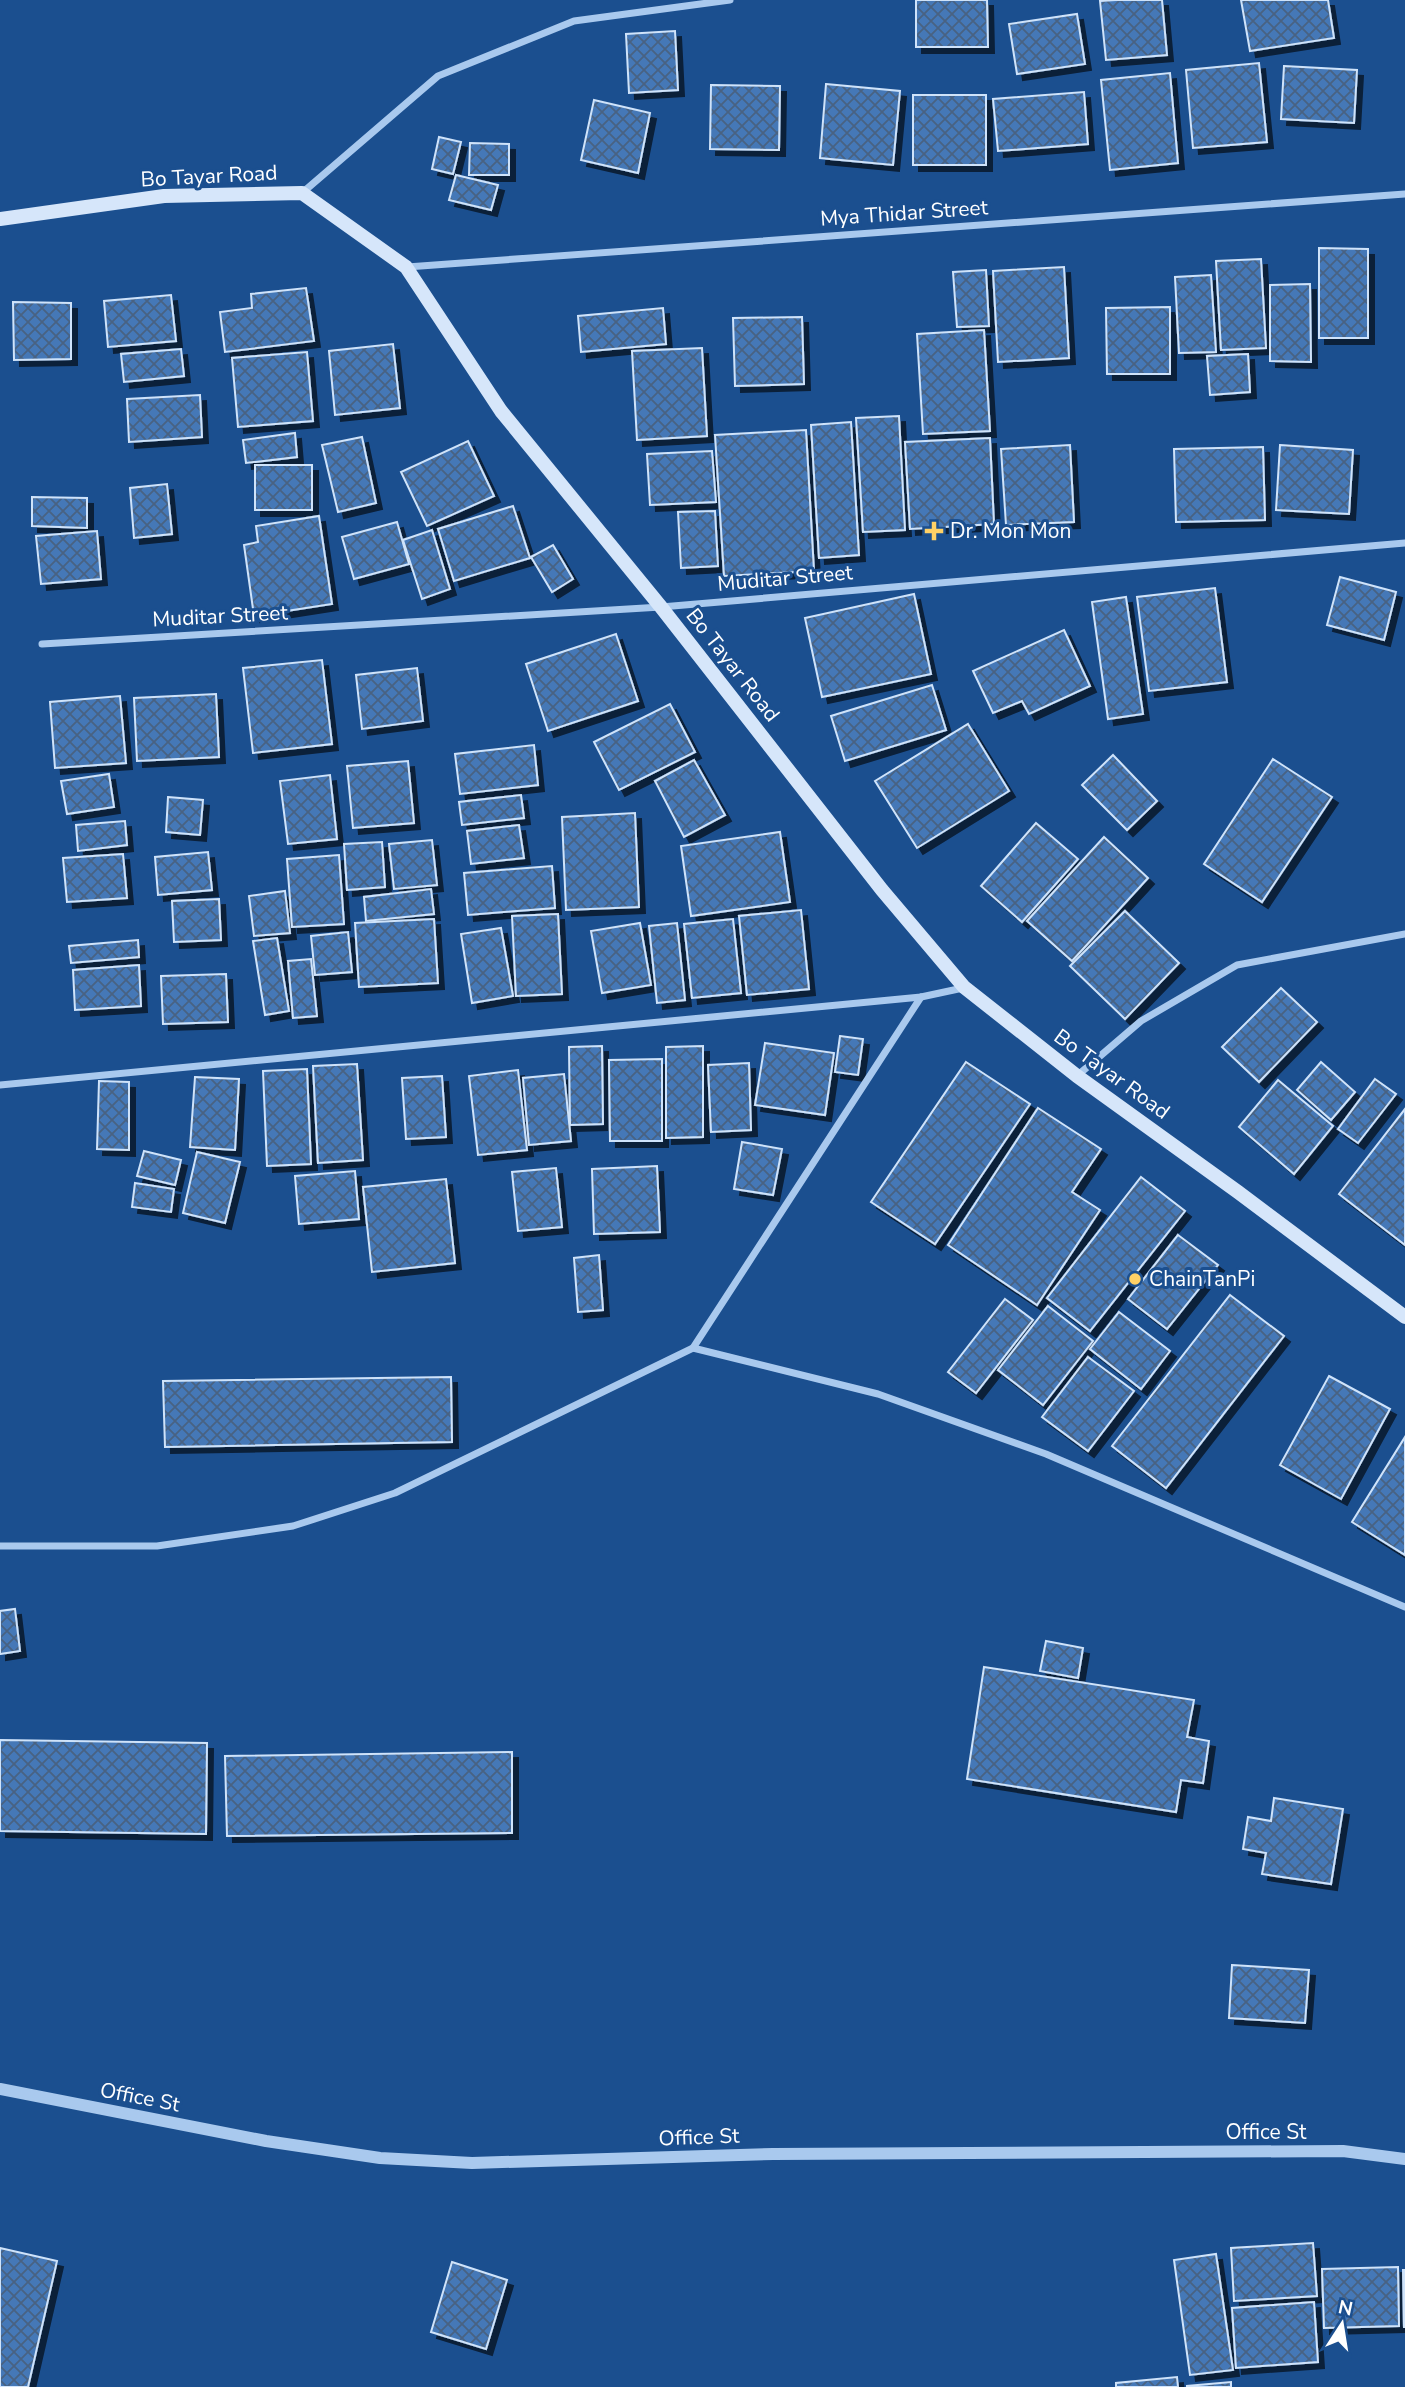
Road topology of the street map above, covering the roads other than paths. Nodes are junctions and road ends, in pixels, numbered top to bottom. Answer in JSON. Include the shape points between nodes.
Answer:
{"nodes":[{"id":1,"x":730,"y":0,"type":"edge"},
{"id":2,"x":302,"y":193,"type":"junction"},
{"id":3,"x":1405,"y":194,"type":"edge"},
{"id":4,"x":0,"y":219,"type":"edge"},
{"id":5,"x":406,"y":267,"type":"junction"},
{"id":6,"x":1405,"y":543,"type":"edge"},
{"id":7,"x":661,"y":607,"type":"junction"},
{"id":8,"x":42,"y":644,"type":"dead end"},
{"id":9,"x":1405,"y":934,"type":"edge"},
{"id":10,"x":964,"y":987,"type":"junction"},
{"id":11,"x":921,"y":997,"type":"junction"},
{"id":12,"x":1077,"y":1076,"type":"junction"},
{"id":13,"x":0,"y":1085,"type":"edge"},
{"id":14,"x":1405,"y":1317,"type":"edge"},
{"id":15,"x":693,"y":1348,"type":"junction"},
{"id":16,"x":0,"y":1546,"type":"edge"},
{"id":17,"x":1405,"y":1607,"type":"edge"},
{"id":18,"x":0,"y":2089,"type":"edge"},
{"id":19,"x":1405,"y":2159,"type":"edge"}],
"edges":[{"from":1,"to":2,"type":"street","via":[[574,21],[438,76]]},
{"from":2,"to":4,"type":"main road","name":"Bo Tayar Road","via":[[164,196]]},
{"from":2,"to":5,"type":"main road","name":"Bo Tayar Road"},
{"from":3,"to":5,"type":"street","name":"Mya Thidar Street"},
{"from":5,"to":7,"type":"main road","name":"Bo Tayar Road","via":[[501,411]]},
{"from":6,"to":7,"type":"street","name":"Muditar Street"},
{"from":7,"to":8,"type":"street","name":"Muditar Street"},
{"from":7,"to":10,"type":"main road","name":"Bo Tayar Road","via":[[882,890]]},
{"from":9,"to":12,"type":"street","via":[[1237,965],[1141,1021]]},
{"from":10,"to":11,"type":"street"},
{"from":10,"to":12,"type":"main road","name":"Bo Tayar Road"},
{"from":11,"to":13,"type":"street"},
{"from":11,"to":15,"type":"street"},
{"from":12,"to":14,"type":"main road","name":"Bo Tayar Road"},
{"from":15,"to":16,"type":"street","via":[[395,1493],[293,1526],[157,1546]]},
{"from":15,"to":17,"type":"street","via":[[878,1394],[1046,1454]]},
{"from":18,"to":19,"type":"street","name":"Office St","via":[[266,2141],[380,2158],[472,2164],[940,2153],[1343,2151]]}]}
